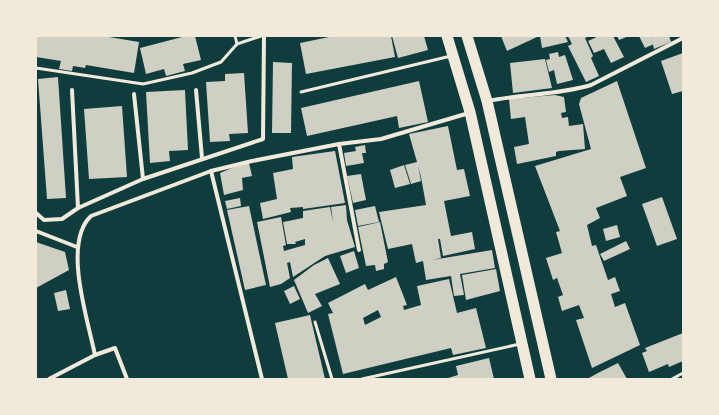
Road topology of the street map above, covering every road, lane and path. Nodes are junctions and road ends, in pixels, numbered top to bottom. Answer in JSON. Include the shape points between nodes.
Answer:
{"nodes":[{"id":1,"x":235,"y":36,"type":"edge"},
{"id":2,"x":263,"y":36,"type":"edge"},
{"id":3,"x":447,"y":36,"type":"edge"},
{"id":4,"x":467,"y":36,"type":"edge"},
{"id":5,"x":683,"y":38,"type":"edge"},
{"id":6,"x":237,"y":44,"type":"junction"},
{"id":7,"x":453,"y":55,"type":"junction"},
{"id":8,"x":36,"y":68,"type":"edge"},
{"id":9,"x":483,"y":87,"type":"junction"},
{"id":10,"x":72,"y":90,"type":"dead end"},
{"id":11,"x":196,"y":90,"type":"dead end"},
{"id":12,"x":301,"y":92,"type":"dead end"},
{"id":13,"x":465,"y":93,"type":"junction"},
{"id":14,"x":134,"y":94,"type":"dead end"},
{"id":15,"x":487,"y":101,"type":"junction"},
{"id":16,"x":470,"y":112,"type":"junction"},
{"id":17,"x":339,"y":144,"type":"junction"},
{"id":18,"x":202,"y":158,"type":"junction"},
{"id":19,"x":211,"y":171,"type":"junction"},
{"id":20,"x":143,"y":179,"type":"junction"},
{"id":21,"x":78,"y":208,"type":"junction"},
{"id":22,"x":36,"y":213,"type":"edge"},
{"id":23,"x":36,"y":231,"type":"edge"},
{"id":24,"x":77,"y":247,"type":"junction"},
{"id":25,"x":359,"y":250,"type":"dead end"},
{"id":26,"x":315,"y":322,"type":"dead end"},
{"id":27,"x":522,"y":343,"type":"junction"},
{"id":28,"x":95,"y":355,"type":"junction"},
{"id":29,"x":683,"y":373,"type":"edge"},
{"id":30,"x":49,"y":379,"type":"edge"},
{"id":31,"x":127,"y":379,"type":"edge"},
{"id":32,"x":262,"y":379,"type":"edge"},
{"id":33,"x":332,"y":379,"type":"edge"},
{"id":34,"x":362,"y":379,"type":"edge"},
{"id":35,"x":530,"y":379,"type":"edge"},
{"id":36,"x":551,"y":379,"type":"edge"},
{"id":37,"x":672,"y":379,"type":"edge"}],
"edges":[{"from":1,"to":6,"type":"lane"},
{"from":2,"to":6,"type":"lane"},
{"from":2,"to":18,"type":"street","via":[[263,139]]},
{"from":3,"to":7,"type":"highway"},
{"from":4,"to":9,"type":"highway"},
{"from":5,"to":15,"type":"street","via":[[591,85]]},
{"from":6,"to":8,"type":"lane","via":[[221,62],[192,73],[142,84]]},
{"from":7,"to":12,"type":"lane"},
{"from":7,"to":13,"type":"highway"},
{"from":9,"to":13,"type":"highway"},
{"from":9,"to":15,"type":"highway"},
{"from":10,"to":21,"type":"street"},
{"from":11,"to":18,"type":"street"},
{"from":13,"to":16,"type":"highway"},
{"from":14,"to":20,"type":"street"},
{"from":15,"to":36,"type":"highway"},
{"from":16,"to":17,"type":"street","via":[[381,139]]},
{"from":16,"to":27,"type":"highway"},
{"from":17,"to":19,"type":"street"},
{"from":17,"to":25,"type":"street"},
{"from":18,"to":20,"type":"street"},
{"from":19,"to":24,"type":"street","via":[[91,216],[84,223]]},
{"from":19,"to":32,"type":"street"},
{"from":20,"to":21,"type":"street"},
{"from":21,"to":22,"type":"street","via":[[62,220],[44,220]]},
{"from":23,"to":24,"type":"street"},
{"from":24,"to":28,"type":"street","via":[[76,263]]},
{"from":26,"to":33,"type":"lane"},
{"from":27,"to":34,"type":"lane"},
{"from":27,"to":35,"type":"highway"},
{"from":28,"to":30,"type":"street"},
{"from":28,"to":31,"type":"street","via":[[114,348]]},
{"from":29,"to":37,"type":"lane"}]}
